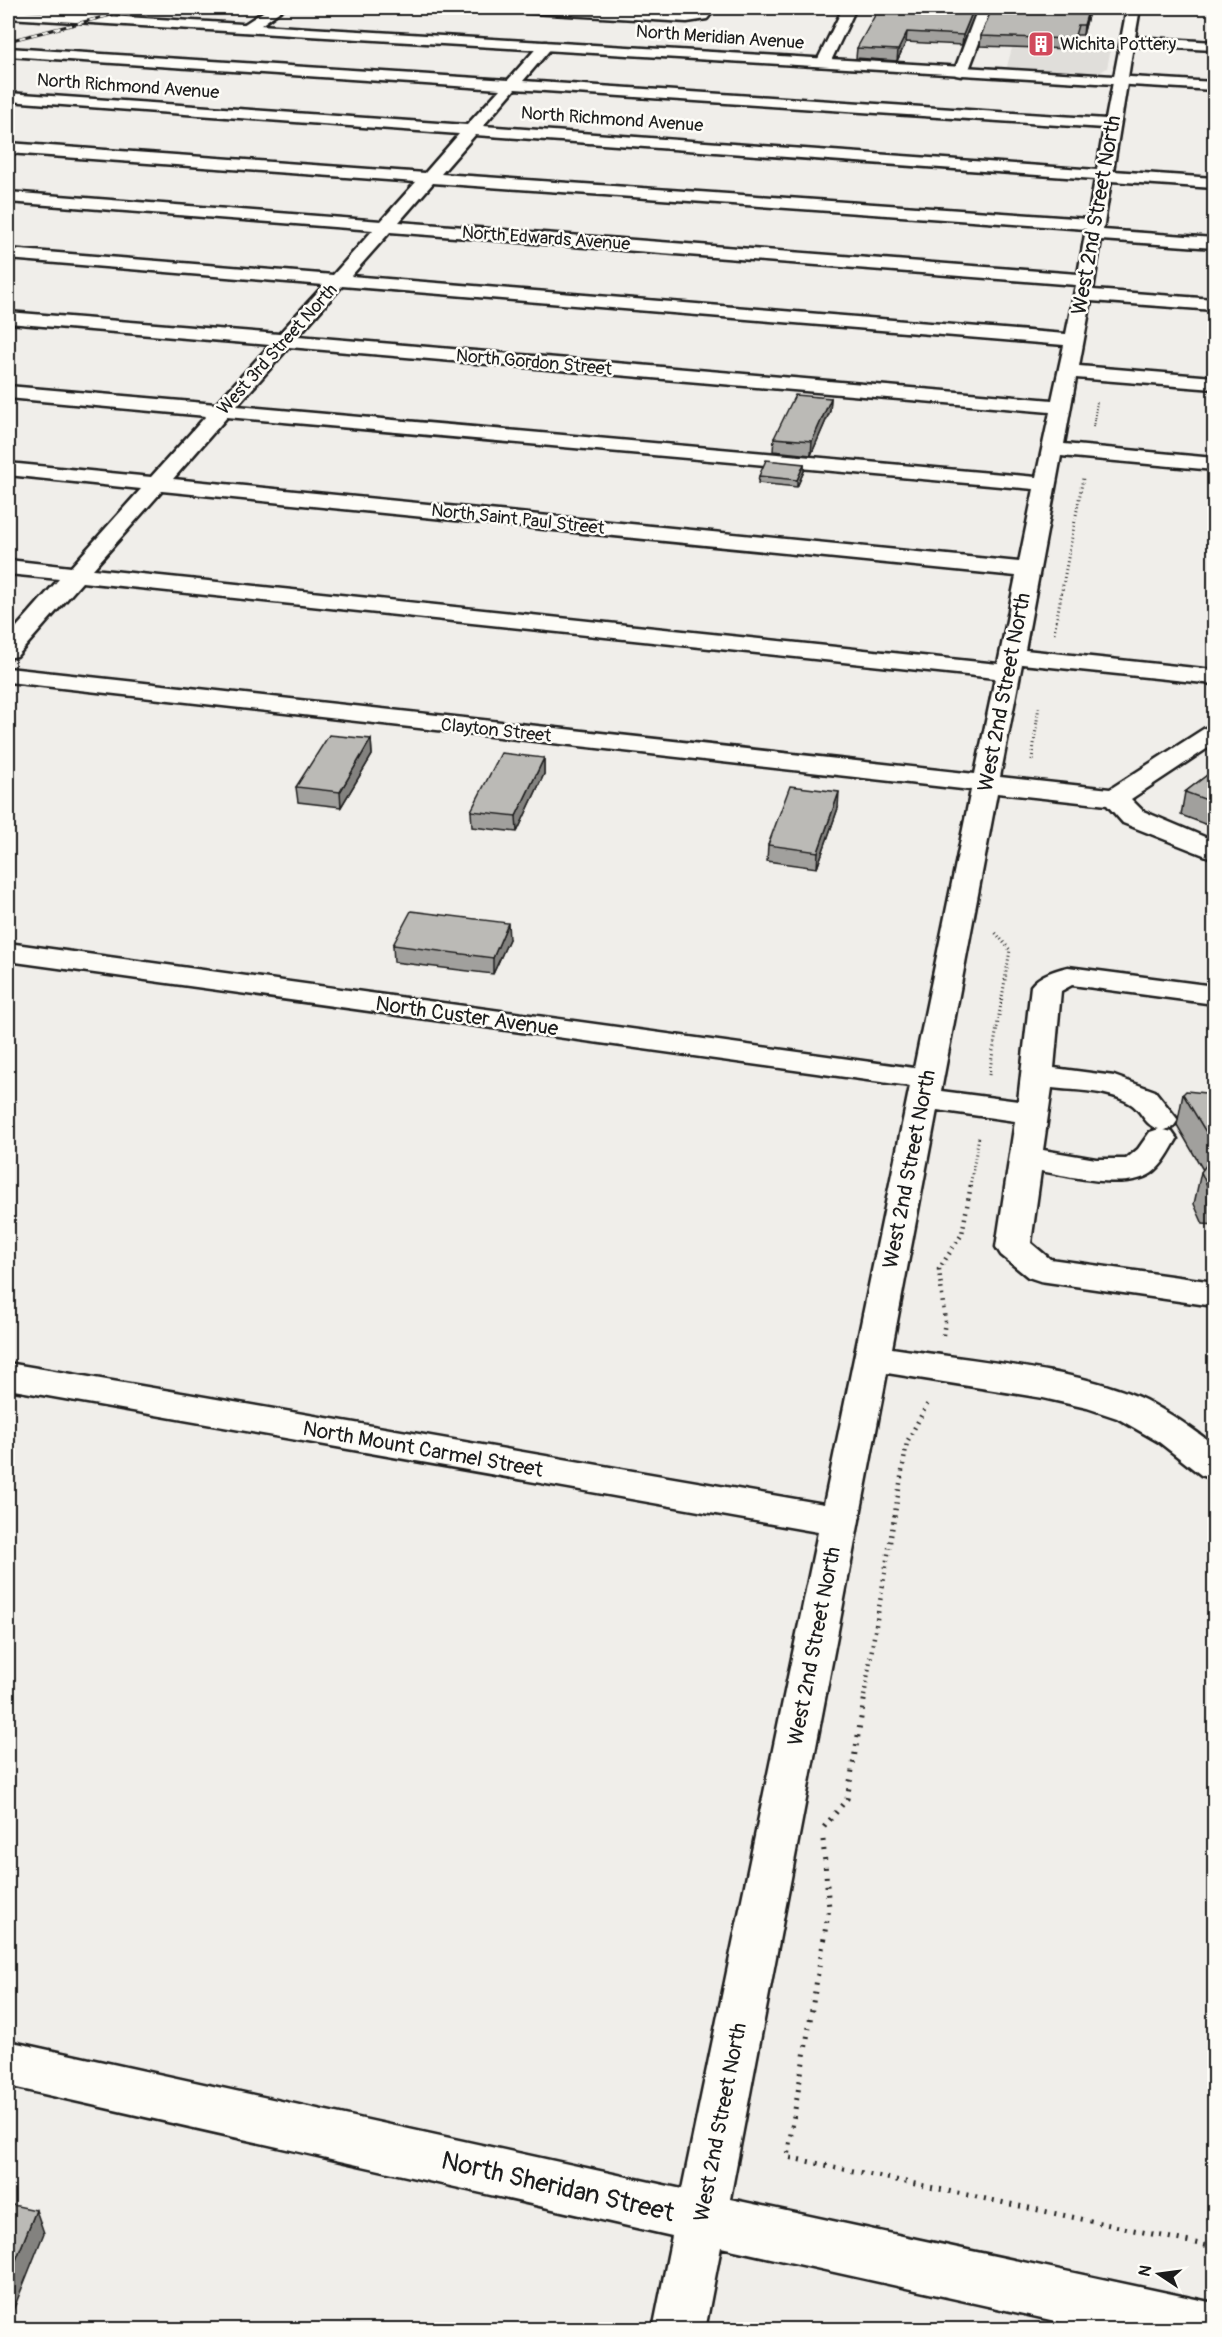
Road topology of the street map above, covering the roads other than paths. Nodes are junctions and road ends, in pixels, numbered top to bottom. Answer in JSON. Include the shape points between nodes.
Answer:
{"nodes":[{"id":1,"x":277,"y":8,"type":"edge"},
{"id":2,"x":515,"y":8,"type":"edge"},
{"id":3,"x":709,"y":8,"type":"edge"},
{"id":4,"x":849,"y":8,"type":"edge"},
{"id":5,"x":985,"y":8,"type":"edge"},
{"id":6,"x":1133,"y":8,"type":"edge"},
{"id":7,"x":562,"y":9,"type":"edge"},
{"id":8,"x":8,"y":14,"type":"edge"},
{"id":9,"x":248,"y":28,"type":"junction"},
{"id":10,"x":1215,"y":33,"type":"edge"},
{"id":11,"x":540,"y":37,"type":"junction"},
{"id":12,"x":1127,"y":41,"type":"junction"},
{"id":13,"x":1215,"y":46,"type":"edge"},
{"id":14,"x":1166,"y":48,"type":"junction"},
{"id":15,"x":8,"y":52,"type":"edge"},
{"id":16,"x":823,"y":63,"type":"junction"},
{"id":17,"x":961,"y":72,"type":"junction"},
{"id":18,"x":1119,"y":80,"type":"junction"},
{"id":19,"x":512,"y":85,"type":"junction"},
{"id":20,"x":1215,"y":86,"type":"edge"},
{"id":21,"x":8,"y":97,"type":"edge"},
{"id":22,"x":1112,"y":124,"type":"junction"},
{"id":23,"x":474,"y":128,"type":"junction"},
{"id":24,"x":8,"y":148,"type":"edge"},
{"id":25,"x":1103,"y":174,"type":"junction"},
{"id":26,"x":429,"y":179,"type":"junction"},
{"id":27,"x":1215,"y":183,"type":"edge"},
{"id":28,"x":8,"y":197,"type":"edge"},
{"id":29,"x":386,"y":226,"type":"junction"},
{"id":30,"x":1094,"y":230,"type":"junction"},
{"id":31,"x":1215,"y":243,"type":"edge"},
{"id":32,"x":8,"y":254,"type":"edge"},
{"id":33,"x":338,"y":280,"type":"junction"},
{"id":34,"x":1084,"y":287,"type":"junction"},
{"id":35,"x":1215,"y":305,"type":"edge"},
{"id":36,"x":8,"y":317,"type":"edge"},
{"id":37,"x":284,"y":341,"type":"junction"},
{"id":38,"x":1070,"y":356,"type":"junction"},
{"id":39,"x":1215,"y":383,"type":"edge"},
{"id":40,"x":8,"y":392,"type":"edge"},
{"id":41,"x":1060,"y":407,"type":"junction"},
{"id":42,"x":220,"y":412,"type":"junction"},
{"id":43,"x":1052,"y":449,"type":"junction"},
{"id":44,"x":1215,"y":464,"type":"edge"},
{"id":45,"x":8,"y":469,"type":"edge"},
{"id":46,"x":157,"y":483,"type":"junction"},
{"id":47,"x":1045,"y":484,"type":"junction"},
{"id":48,"x":8,"y":567,"type":"edge"},
{"id":49,"x":1028,"y":570,"type":"junction"},
{"id":50,"x":75,"y":575,"type":"junction"},
{"id":51,"x":8,"y":651,"type":"edge"},
{"id":52,"x":1009,"y":664,"type":"junction"},
{"id":53,"x":8,"y":675,"type":"edge"},
{"id":54,"x":1215,"y":677,"type":"edge"},
{"id":55,"x":1215,"y":733,"type":"edge"},
{"id":56,"x":986,"y":784,"type":"junction"},
{"id":57,"x":1115,"y":798,"type":"junction"},
{"id":58,"x":1215,"y":851,"type":"edge"},
{"id":59,"x":8,"y":952,"type":"edge"},
{"id":60,"x":1215,"y":994,"type":"edge"},
{"id":61,"x":1038,"y":1076,"type":"junction"},
{"id":62,"x":925,"y":1088,"type":"junction"},
{"id":63,"x":1032,"y":1113,"type":"junction"},
{"id":64,"x":1027,"y":1158,"type":"junction"},
{"id":65,"x":1215,"y":1294,"type":"edge"},
{"id":66,"x":872,"y":1358,"type":"junction"},
{"id":67,"x":8,"y":1376,"type":"edge"},
{"id":68,"x":1215,"y":1466,"type":"edge"},
{"id":69,"x":839,"y":1521,"type":"junction"},
{"id":70,"x":8,"y":2063,"type":"edge"},
{"id":71,"x":701,"y":2218,"type":"junction"},
{"id":72,"x":1215,"y":2329,"type":"edge"},
{"id":73,"x":679,"y":2330,"type":"edge"}],
"edges":[{"from":1,"to":9,"type":"street"},
{"from":2,"to":7,"type":"street"},
{"from":3,"to":7,"type":"street","via":[[702,16],[687,18]]},
{"from":4,"to":16,"type":"street"},
{"from":5,"to":17,"type":"street"},
{"from":6,"to":12,"type":"street","name":"West 2nd Street North"},
{"from":7,"to":11,"type":"street","name":"West 3rd Street North"},
{"from":8,"to":9,"type":"street","name":"North Meridian Avenue"},
{"from":9,"to":11,"type":"street","name":"North Meridian Avenue"},
{"from":10,"to":14,"type":"street","via":[[1169,30]]},
{"from":11,"to":16,"type":"street","name":"North Meridian Avenue"},
{"from":11,"to":19,"type":"street","name":"West 3rd Street North"},
{"from":12,"to":14,"type":"street"},
{"from":12,"to":18,"type":"street","name":"West 2nd Street North"},
{"from":13,"to":14,"type":"street"},
{"from":15,"to":19,"type":"street"},
{"from":16,"to":17,"type":"street","name":"North Meridian Avenue"},
{"from":17,"to":18,"type":"street","name":"North Meridian Avenue"},
{"from":18,"to":20,"type":"street","name":"North Meridian Avenue"},
{"from":18,"to":22,"type":"street","name":"West 2nd Street North"},
{"from":19,"to":22,"type":"street"},
{"from":19,"to":23,"type":"street","name":"West 3rd Street North"},
{"from":21,"to":23,"type":"street","name":"North Richmond Avenue"},
{"from":22,"to":25,"type":"street","name":"West 2nd Street North"},
{"from":23,"to":25,"type":"street","name":"North Richmond Avenue"},
{"from":23,"to":26,"type":"street","name":"West 3rd Street North"},
{"from":24,"to":26,"type":"street"},
{"from":25,"to":27,"type":"street","name":"North Richmond Avenue"},
{"from":25,"to":30,"type":"street","name":"West 2nd Street North"},
{"from":26,"to":29,"type":"street","name":"West 3rd Street North"},
{"from":26,"to":30,"type":"street"},
{"from":28,"to":29,"type":"street","name":"North Edwards Avenue"},
{"from":29,"to":33,"type":"street","name":"West 3rd Street North"},
{"from":29,"to":34,"type":"street","name":"North Edwards Avenue"},
{"from":30,"to":31,"type":"street"},
{"from":30,"to":34,"type":"street","name":"West 2nd Street North"},
{"from":32,"to":33,"type":"street"},
{"from":33,"to":37,"type":"street","name":"West 3rd Street North"},
{"from":33,"to":38,"type":"street"},
{"from":34,"to":35,"type":"street","name":"North Edwards Avenue"},
{"from":34,"to":38,"type":"street","name":"West 2nd Street North"},
{"from":36,"to":37,"type":"street","name":"North Gordon Street"},
{"from":37,"to":41,"type":"street","name":"North Gordon Street"},
{"from":37,"to":42,"type":"street","name":"West 3rd Street North"},
{"from":38,"to":39,"type":"street","via":[[1102,374]]},
{"from":38,"to":41,"type":"street","name":"West 2nd Street North"},
{"from":40,"to":42,"type":"street"},
{"from":41,"to":43,"type":"street","name":"West 2nd Street North"},
{"from":42,"to":46,"type":"street","name":"West 3rd Street North"},
{"from":42,"to":47,"type":"street"},
{"from":43,"to":44,"type":"street"},
{"from":43,"to":47,"type":"street","name":"West 2nd Street North"},
{"from":45,"to":46,"type":"street","name":"North Saint Paul Street"},
{"from":46,"to":49,"type":"street","name":"North Saint Paul Street"},
{"from":46,"to":50,"type":"street","name":"West 3rd Street North"},
{"from":47,"to":49,"type":"street","name":"West 2nd Street North"},
{"from":48,"to":50,"type":"street"},
{"from":49,"to":52,"type":"street","name":"West 2nd Street North"},
{"from":50,"to":51,"type":"street","name":"West 3rd Street North"},
{"from":50,"to":52,"type":"street"},
{"from":52,"to":54,"type":"street","via":[[1050,660]]},
{"from":52,"to":56,"type":"street","name":"West 2nd Street North"},
{"from":53,"to":56,"type":"street","name":"Clayton Street"},
{"from":55,"to":57,"type":"street"},
{"from":56,"to":57,"type":"street","name":"Clayton Street"},
{"from":56,"to":62,"type":"street","name":"West 2nd Street North"},
{"from":57,"to":58,"type":"street","via":[[1133,817]]},
{"from":59,"to":62,"type":"street","name":"North Custer Avenue"},
{"from":60,"to":61,"type":"street","via":[[1068,976],[1046,986]]},
{"from":61,"to":63,"type":"street"},
{"from":61,"to":64,"type":"street","via":[[1114,1086],[1144,1098],[1162,1130],[1146,1161],[1132,1169]]},
{"from":62,"to":63,"type":"street","name":"North Custer Avenue","via":[[984,1106]]},
{"from":62,"to":66,"type":"street","name":"West 2nd Street North"},
{"from":63,"to":64,"type":"street"},
{"from":64,"to":65,"type":"street","via":[[1013,1247],[1040,1269]]},
{"from":66,"to":68,"type":"street","via":[[1043,1385],[1120,1406],[1172,1432]]},
{"from":66,"to":69,"type":"street","name":"West 2nd Street North"},
{"from":67,"to":69,"type":"street","name":"North Mount Carmel Street"},
{"from":69,"to":71,"type":"street","name":"West 2nd Street North"},
{"from":70,"to":71,"type":"street","name":"North Sheridan Street"},
{"from":71,"to":72,"type":"street","name":"North Sheridan Street"},
{"from":71,"to":73,"type":"street","name":"West 2nd Street North"}]}
